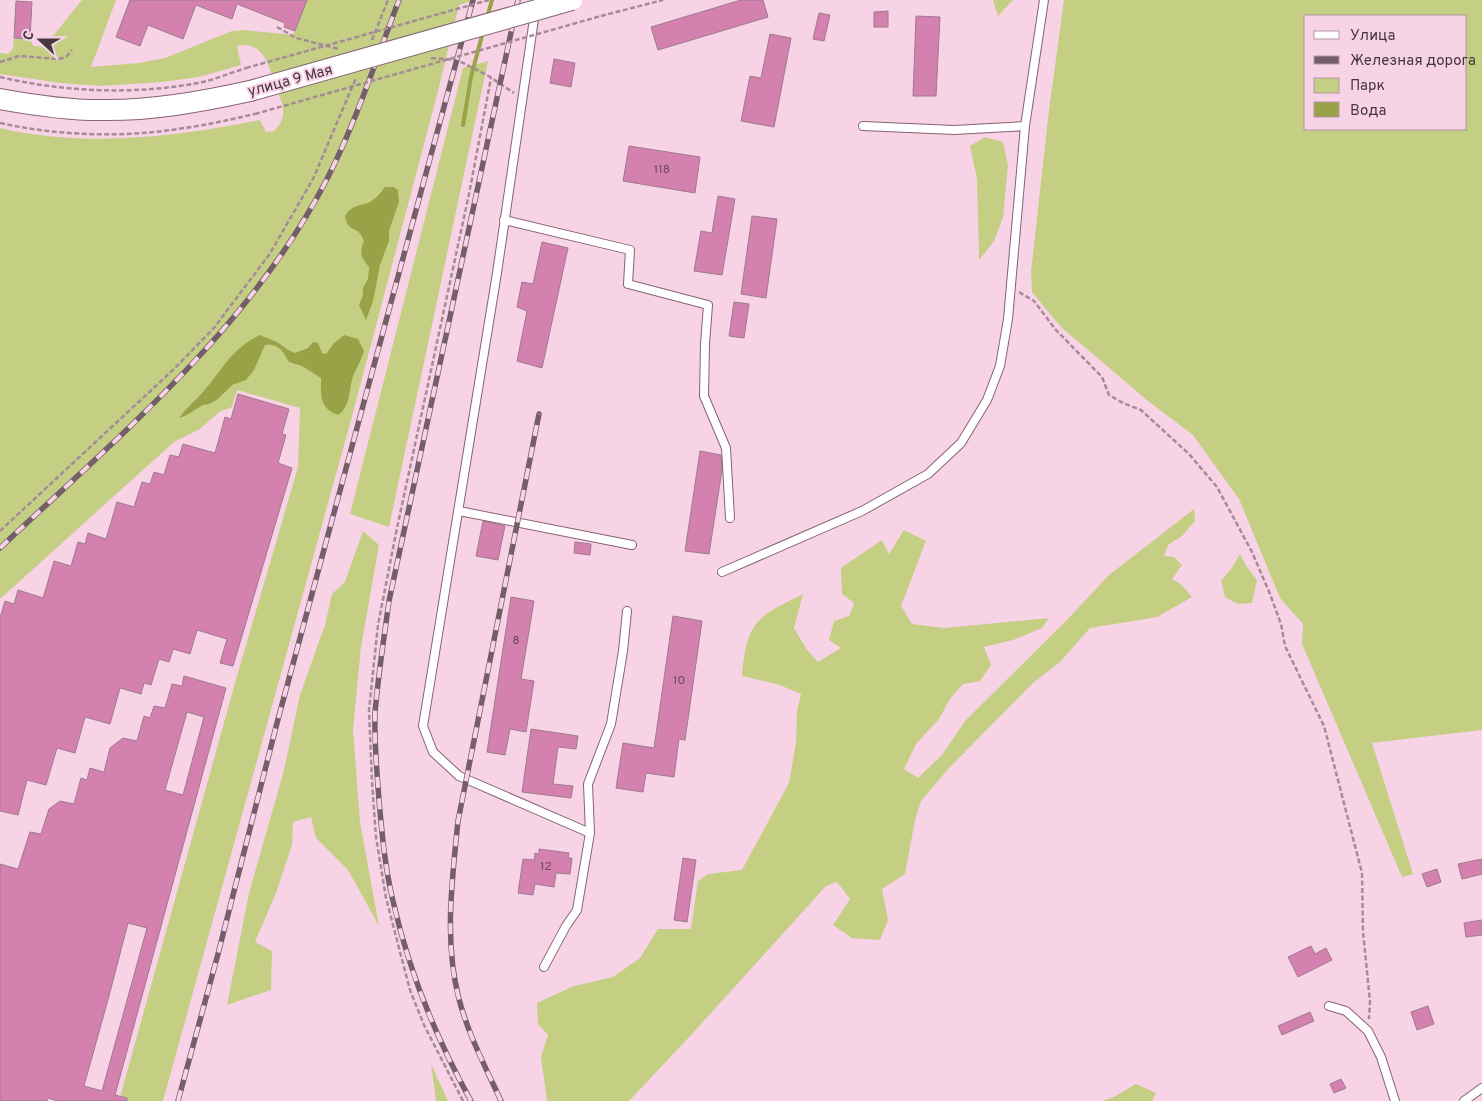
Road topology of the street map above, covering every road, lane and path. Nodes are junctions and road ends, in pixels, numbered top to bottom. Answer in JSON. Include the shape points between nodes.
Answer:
{"nodes":[{"id":1,"x":388,"y":0,"type":"edge"},
{"id":2,"x":490,"y":0,"type":"edge"},
{"id":3,"x":536,"y":0,"type":"edge"},
{"id":4,"x":572,"y":0,"type":"edge"},
{"id":5,"x":663,"y":0,"type":"edge"},
{"id":6,"x":1044,"y":0,"type":"edge"},
{"id":7,"x":370,"y":44,"type":"dead end"},
{"id":8,"x":72,"y":50,"type":"dead end"},
{"id":9,"x":0,"y":62,"type":"edge"},
{"id":10,"x":466,"y":64,"type":"dead end"},
{"id":11,"x":360,"y":70,"type":"dead end"},
{"id":12,"x":0,"y":77,"type":"edge"},
{"id":13,"x":491,"y":78,"type":"junction"},
{"id":14,"x":0,"y":98,"type":"edge"},
{"id":15,"x":522,"y":98,"type":"junction"},
{"id":16,"x":0,"y":123,"type":"edge"},
{"id":17,"x":863,"y":126,"type":"dead end"},
{"id":18,"x":1025,"y":126,"type":"junction"},
{"id":19,"x":504,"y":220,"type":"junction"},
{"id":20,"x":1010,"y":290,"type":"junction"},
{"id":21,"x":459,"y":511,"type":"junction"},
{"id":22,"x":730,"y":518,"type":"dead end"},
{"id":23,"x":0,"y":531,"type":"edge"},
{"id":24,"x":632,"y":545,"type":"dead end"},
{"id":25,"x":722,"y":572,"type":"dead end"},
{"id":26,"x":627,"y":611,"type":"dead end"},
{"id":27,"x":590,"y":833,"type":"junction"},
{"id":28,"x":544,"y":967,"type":"dead end"},
{"id":29,"x":1329,"y":1006,"type":"dead end"},
{"id":30,"x":1368,"y":1032,"type":"junction"},
{"id":31,"x":1482,"y":1088,"type":"edge"},
{"id":32,"x":463,"y":1101,"type":"edge"},
{"id":33,"x":1395,"y":1101,"type":"edge"},
{"id":34,"x":1464,"y":1101,"type":"edge"}],
"edges":[{"from":1,"to":7,"type":"path"},
{"from":2,"to":12,"type":"path","bridge":true,"via":[[199,83],[101,90],[48,86]]},
{"from":3,"to":15,"type":"lane"},
{"from":4,"to":14,"type":"main road","name":"улица 9 Мая","bridge":true,"via":[[250,91],[176,105],[98,110]]},
{"from":5,"to":16,"type":"path","bridge":true,"via":[[256,114],[184,128],[121,133],[66,132]]},
{"from":6,"to":18,"type":"lane"},
{"from":8,"to":9,"type":"path","via":[[66,57],[18,56]]},
{"from":10,"to":13,"type":"path"},
{"from":11,"to":23,"type":"path","via":[[313,179],[269,255],[214,329]]},
{"from":13,"to":15,"type":"path"},
{"from":13,"to":32,"type":"path","via":[[378,625],[369,710],[376,836],[386,898],[410,990]]},
{"from":15,"to":19,"type":"lane"},
{"from":17,"to":18,"type":"lane","via":[[954,130]]},
{"from":18,"to":20,"type":"lane"},
{"from":19,"to":21,"type":"lane"},
{"from":19,"to":22,"type":"lane","via":[[630,250],[628,284],[708,305],[704,396],[726,448]]},
{"from":20,"to":25,"type":"lane","via":[[1000,366],[987,400],[960,443],[928,474],[862,511]]},
{"from":20,"to":30,"type":"path","via":[[1034,301],[1056,330],[1102,377],[1108,396],[1141,410],[1189,454],[1217,487],[1252,552],[1281,624],[1285,646],[1324,726],[1362,873],[1370,1001]]},
{"from":21,"to":24,"type":"lane"},
{"from":21,"to":27,"type":"lane","via":[[423,726],[433,752],[459,776]]},
{"from":26,"to":27,"type":"lane","via":[[611,724],[588,784]]},
{"from":27,"to":28,"type":"lane","via":[[577,910]]},
{"from":29,"to":30,"type":"lane","via":[[1346,1010]]},
{"from":30,"to":33,"type":"lane","via":[[1381,1057]]},
{"from":31,"to":34,"type":"lane"}]}
